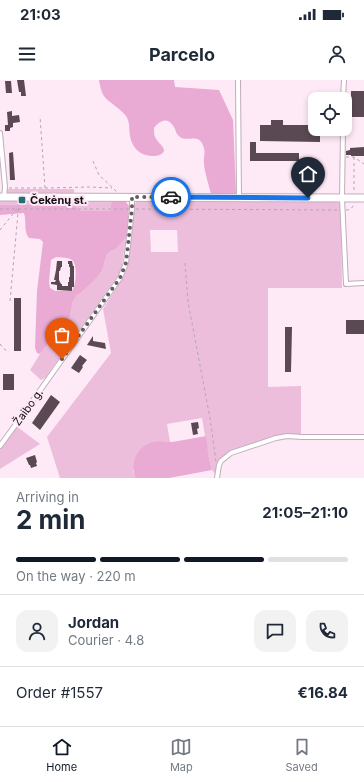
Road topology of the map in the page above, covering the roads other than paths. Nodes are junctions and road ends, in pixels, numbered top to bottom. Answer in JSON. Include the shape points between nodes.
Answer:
{"nodes":[{"id":1,"x":238,"y":80,"type":"edge"},
{"id":2,"x":344,"y":80,"type":"edge"},
{"id":3,"x":343,"y":92,"type":"edge"},
{"id":4,"x":0,"y":133,"type":"edge"},
{"id":5,"x":343,"y":136,"type":"edge"},
{"id":6,"x":2,"y":187,"type":"edge"},
{"id":7,"x":2,"y":197,"type":"edge"},
{"id":8,"x":132,"y":197,"type":"junction"},
{"id":9,"x":239,"y":198,"type":"junction"},
{"id":10,"x":342,"y":198,"type":"junction"},
{"id":11,"x":360,"y":198,"type":"edge"},
{"id":12,"x":364,"y":283,"type":"edge"},
{"id":13,"x":364,"y":437,"type":"edge"},
{"id":14,"x":0,"y":446,"type":"edge"},
{"id":15,"x":217,"y":478,"type":"edge"}],
"edges":[{"from":1,"to":9,"type":"street"},
{"from":2,"to":3,"type":"street"},
{"from":4,"to":6,"type":"street"},
{"from":5,"to":10,"type":"street"},
{"from":6,"to":7,"type":"street"},
{"from":7,"to":8,"type":"main road"},
{"from":8,"to":9,"type":"main road"},
{"from":8,"to":14,"type":"street","name":"Žaibo g.","via":[[126,263],[120,278]]},
{"from":9,"to":10,"type":"main road"},
{"from":10,"to":11,"type":"main road"},
{"from":10,"to":12,"type":"street","via":[[346,284]]},
{"from":13,"to":15,"type":"street","via":[[276,438],[231,453],[221,461]]}]}
